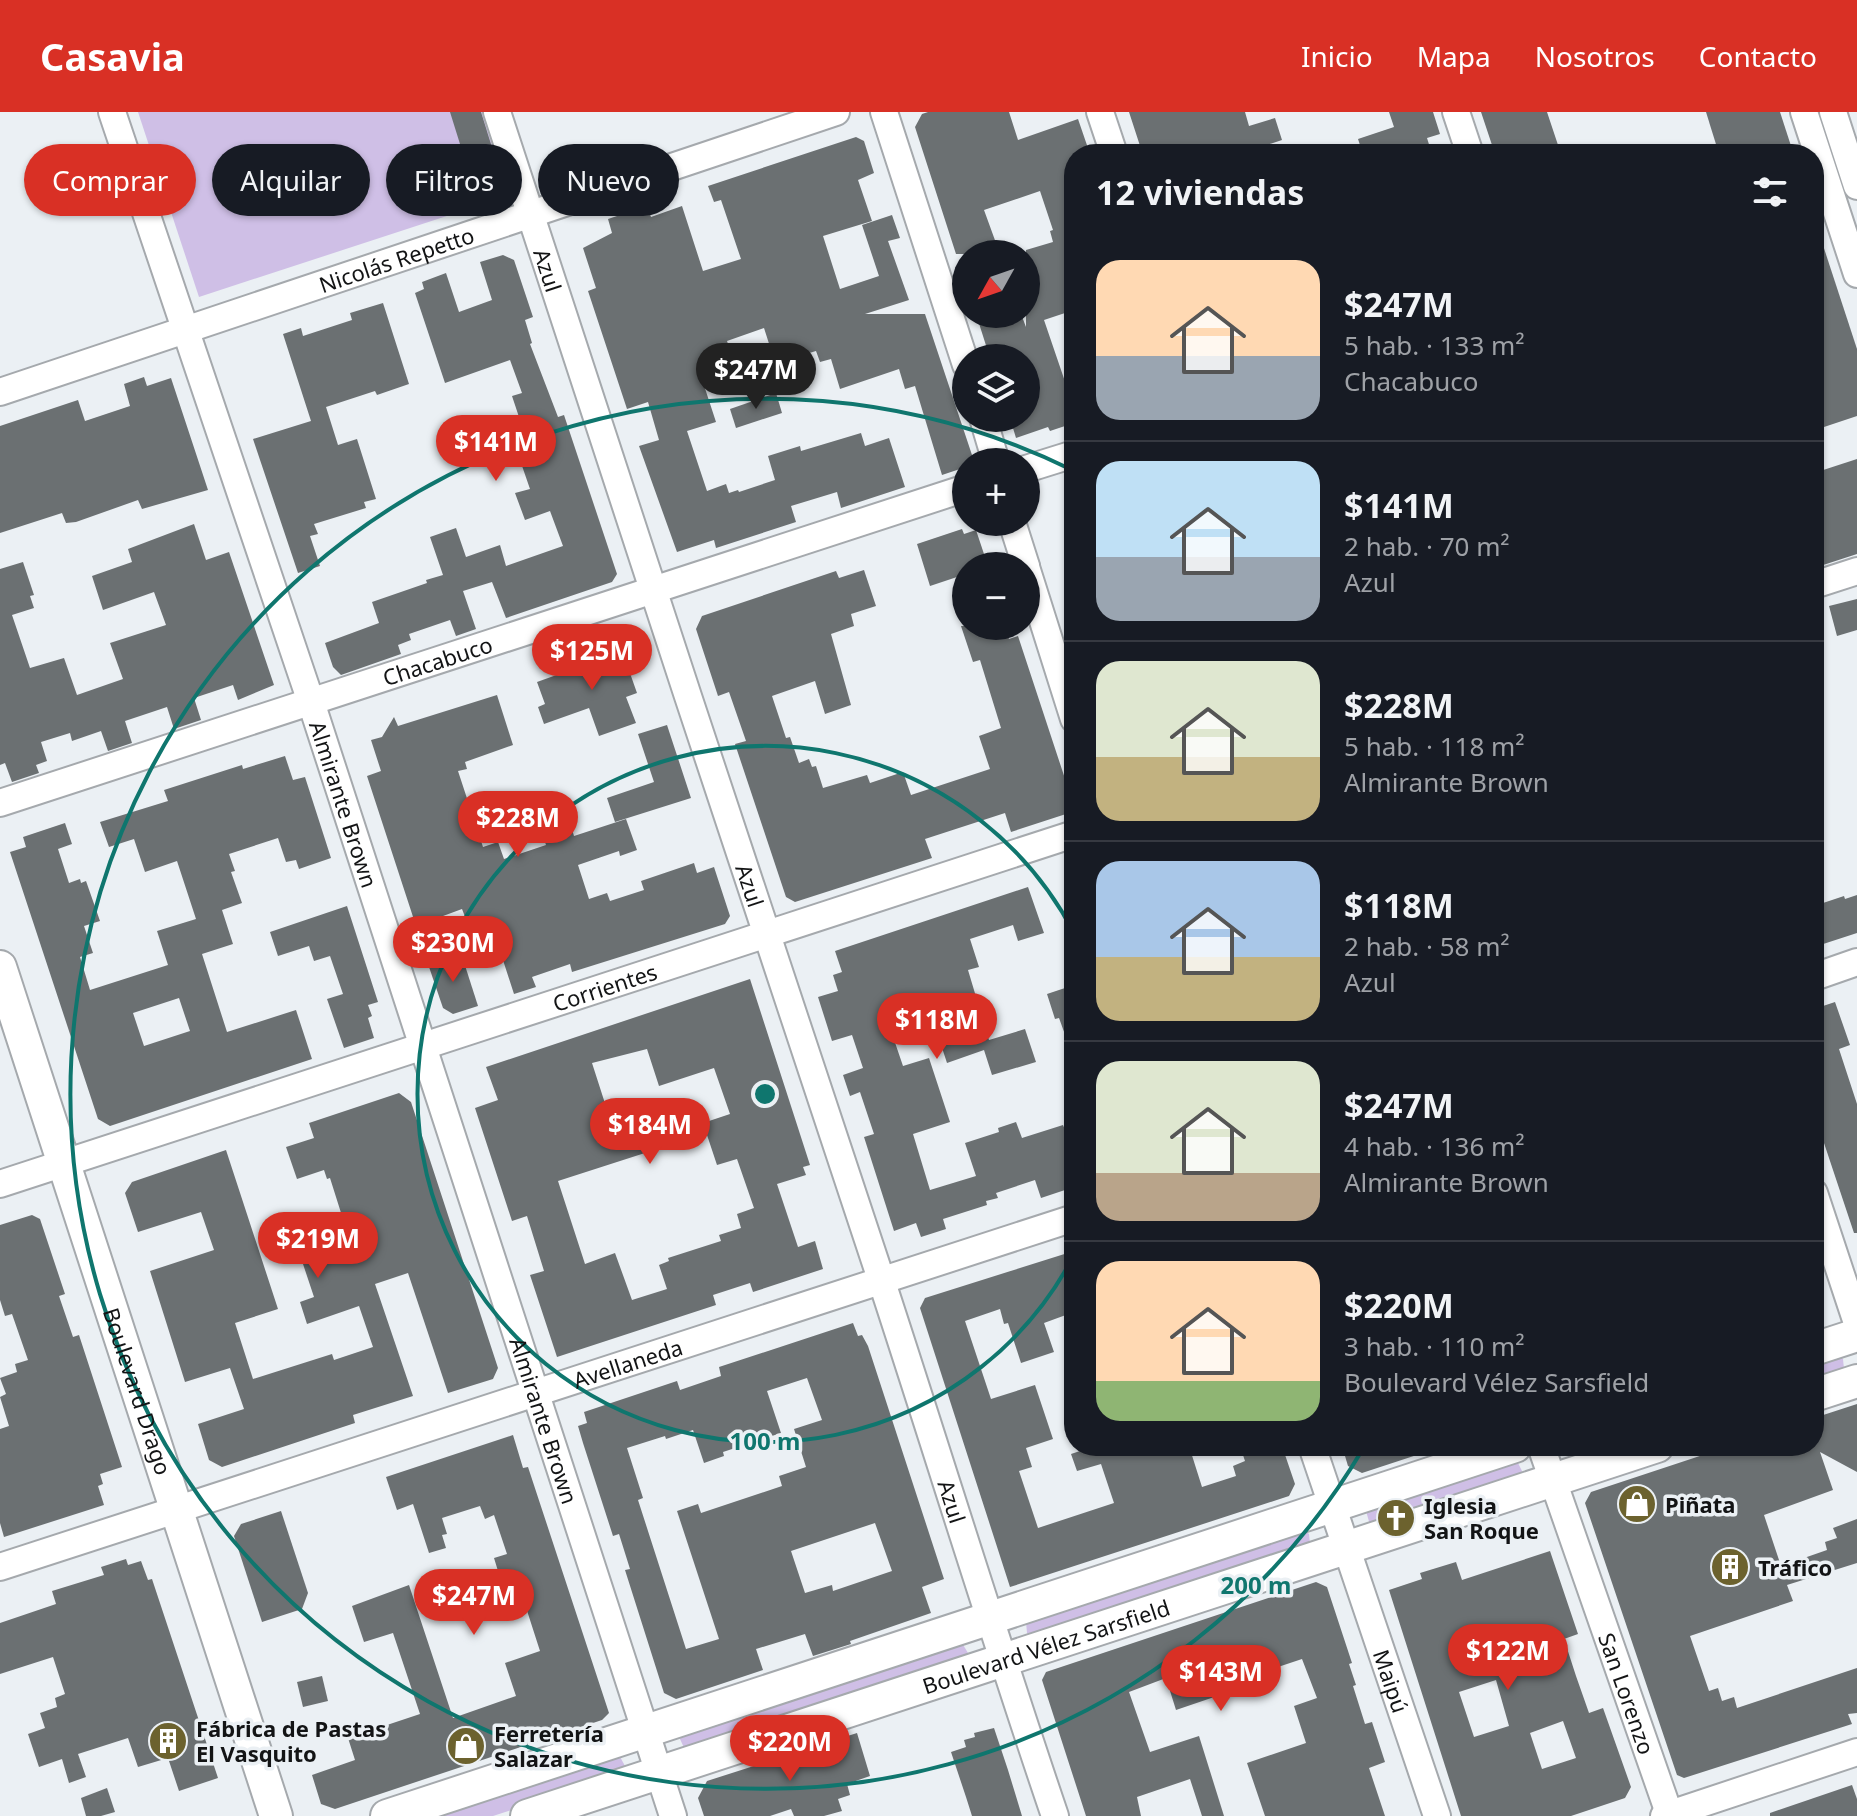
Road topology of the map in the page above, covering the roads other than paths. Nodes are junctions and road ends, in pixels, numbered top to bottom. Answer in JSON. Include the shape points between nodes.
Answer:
{"nodes":[{"id":1,"x":112,"y":112,"type":"edge"},
{"id":2,"x":497,"y":112,"type":"edge"},
{"id":3,"x":836,"y":112,"type":"edge"},
{"id":4,"x":884,"y":112,"type":"edge"},
{"id":5,"x":1100,"y":112,"type":"edge"},
{"id":6,"x":1456,"y":112,"type":"edge"},
{"id":7,"x":1804,"y":112,"type":"edge"},
{"id":8,"x":1833,"y":112,"type":"edge"},
{"id":9,"x":1111,"y":144,"type":"edge"},
{"id":10,"x":1467,"y":144,"type":"edge"},
{"id":11,"x":1814,"y":144,"type":"edge"},
{"id":12,"x":1824,"y":175,"type":"edge"},
{"id":13,"x":1857,"y":186,"type":"edge"},
{"id":14,"x":1835,"y":209,"type":"edge"},
{"id":15,"x":531,"y":215,"type":"junction"},
{"id":16,"x":1857,"y":274,"type":"edge"},
{"id":17,"x":185,"y":330,"type":"junction"},
{"id":18,"x":959,"y":344,"type":"edge"},
{"id":19,"x":0,"y":392,"type":"edge"},
{"id":20,"x":1064,"y":457,"type":"edge"},
{"id":21,"x":1040,"y":465,"type":"edge"},
{"id":22,"x":952,"y":493,"type":"edge"},
{"id":23,"x":1857,"y":571,"type":"edge"},
{"id":24,"x":1824,"y":582,"type":"edge"},
{"id":25,"x":652,"y":592,"type":"junction"},
{"id":26,"x":1040,"y":611,"type":"edge"},
{"id":27,"x":1064,"y":687,"type":"edge"},
{"id":28,"x":311,"y":702,"type":"junction"},
{"id":29,"x":0,"y":803,"type":"edge"},
{"id":30,"x":1064,"y":837,"type":"edge"},
{"id":31,"x":766,"y":935,"type":"junction"},
{"id":32,"x":1857,"y":962,"type":"edge"},
{"id":33,"x":0,"y":967,"type":"edge"},
{"id":34,"x":1824,"y":974,"type":"edge"},
{"id":35,"x":422,"y":1047,"type":"junction"},
{"id":36,"x":63,"y":1163,"type":"junction"},
{"id":37,"x":0,"y":1184,"type":"edge"},
{"id":38,"x":1064,"y":1221,"type":"edge"},
{"id":39,"x":1824,"y":1223,"type":"edge"},
{"id":40,"x":881,"y":1282,"type":"junction"},
{"id":41,"x":1857,"y":1323,"type":"edge"},
{"id":42,"x":1857,"y":1335,"type":"edge"},
{"id":43,"x":1824,"y":1346,"type":"edge"},
{"id":44,"x":1857,"y":1381,"type":"edge"},
{"id":45,"x":1824,"y":1392,"type":"edge"},
{"id":46,"x":537,"y":1394,"type":"junction"},
{"id":47,"x":1315,"y":1456,"type":"edge"},
{"id":48,"x":1485,"y":1456,"type":"edge"},
{"id":49,"x":1545,"y":1456,"type":"edge"},
{"id":50,"x":1626,"y":1456,"type":"edge"},
{"id":51,"x":1553,"y":1480,"type":"junction"},
{"id":52,"x":1331,"y":1507,"type":"junction"},
{"id":53,"x":177,"y":1510,"type":"junction"},
{"id":54,"x":1345,"y":1548,"type":"junction"},
{"id":55,"x":0,"y":1567,"type":"edge"},
{"id":56,"x":989,"y":1619,"type":"junction"},
{"id":57,"x":1002,"y":1661,"type":"junction"},
{"id":58,"x":646,"y":1731,"type":"junction"},
{"id":59,"x":1857,"y":1752,"type":"edge"},
{"id":60,"x":659,"y":1773,"type":"junction"},
{"id":61,"x":1667,"y":1815,"type":"edge"},
{"id":62,"x":276,"y":1816,"type":"edge"},
{"id":63,"x":387,"y":1816,"type":"edge"},
{"id":64,"x":527,"y":1816,"type":"edge"},
{"id":65,"x":673,"y":1816,"type":"edge"},
{"id":66,"x":1055,"y":1816,"type":"edge"},
{"id":67,"x":1437,"y":1816,"type":"edge"}],
"edges":[{"from":1,"to":17,"type":"street","name":"Almirante Brown"},
{"from":2,"to":15,"type":"street","name":"Azul"},
{"from":3,"to":15,"type":"street","name":"Nicolás Repetto"},
{"from":4,"to":18,"type":"street"},
{"from":5,"to":9,"type":"street"},
{"from":6,"to":10,"type":"street"},
{"from":7,"to":11,"type":"street"},
{"from":8,"to":13,"type":"street"},
{"from":12,"to":14,"type":"street"},
{"from":14,"to":16,"type":"street"},
{"from":15,"to":17,"type":"street","name":"Nicolás Repetto"},
{"from":15,"to":25,"type":"street","name":"Azul"},
{"from":17,"to":19,"type":"street","name":"Nicolás Repetto"},
{"from":17,"to":28,"type":"street","name":"Almirante Brown"},
{"from":20,"to":21,"type":"street"},
{"from":22,"to":25,"type":"street","name":"Chacabuco"},
{"from":23,"to":24,"type":"street"},
{"from":25,"to":28,"type":"street","name":"Chacabuco"},
{"from":25,"to":31,"type":"street","name":"Azul"},
{"from":26,"to":27,"type":"street"},
{"from":28,"to":29,"type":"street","name":"Chacabuco"},
{"from":28,"to":35,"type":"street","name":"Almirante Brown"},
{"from":30,"to":31,"type":"street","name":"Corrientes"},
{"from":31,"to":35,"type":"street","name":"Corrientes"},
{"from":31,"to":40,"type":"street","name":"Azul"},
{"from":32,"to":34,"type":"street"},
{"from":33,"to":36,"type":"main road","name":"Boulevard Drago"},
{"from":35,"to":36,"type":"street","name":"Corrientes"},
{"from":35,"to":46,"type":"street","name":"Almirante Brown"},
{"from":36,"to":37,"type":"street","name":"Corrientes"},
{"from":36,"to":53,"type":"main road","name":"Boulevard Drago"},
{"from":38,"to":40,"type":"street","name":"Avellaneda"},
{"from":39,"to":41,"type":"street"},
{"from":40,"to":46,"type":"street","name":"Avellaneda"},
{"from":40,"to":56,"type":"street","name":"Azul"},
{"from":42,"to":43,"type":"main road"},
{"from":44,"to":45,"type":"main road"},
{"from":46,"to":53,"type":"street","name":"Avellaneda"},
{"from":46,"to":58,"type":"street","name":"Almirante Brown"},
{"from":47,"to":52,"type":"street","name":"Maipú"},
{"from":48,"to":52,"type":"main road","name":"Boulevard Vélez Sarsfield"},
{"from":49,"to":51,"type":"street","name":"San Lorenzo"},
{"from":50,"to":51,"type":"main road","name":"Boulevard Vélez Sarsfield"},
{"from":51,"to":54,"type":"main road","name":"Boulevard Vélez Sarsfield"},
{"from":51,"to":61,"type":"street","name":"San Lorenzo"},
{"from":52,"to":54,"type":"street","name":"Maipú"},
{"from":52,"to":56,"type":"main road","name":"Boulevard Vélez Sarsfield"},
{"from":53,"to":55,"type":"street","name":"Avellaneda"},
{"from":53,"to":62,"type":"main road","name":"Boulevard Drago"},
{"from":54,"to":57,"type":"main road","name":"Boulevard Vélez Sarsfield"},
{"from":54,"to":67,"type":"street","name":"Maipú"},
{"from":56,"to":57,"type":"street","name":"Azul"},
{"from":56,"to":58,"type":"main road","name":"Boulevard Vélez Sarsfield"},
{"from":57,"to":60,"type":"main road","name":"Boulevard Vélez Sarsfield"},
{"from":57,"to":66,"type":"street","name":"Azul"},
{"from":58,"to":60,"type":"street","name":"Almirante Brown"},
{"from":58,"to":63,"type":"main road","name":"Boulevard Vélez Sarsfield"},
{"from":59,"to":61,"type":"street"},
{"from":60,"to":64,"type":"main road","name":"Boulevard Vélez Sarsfield"},
{"from":60,"to":65,"type":"street","name":"Almirante Brown"}]}
